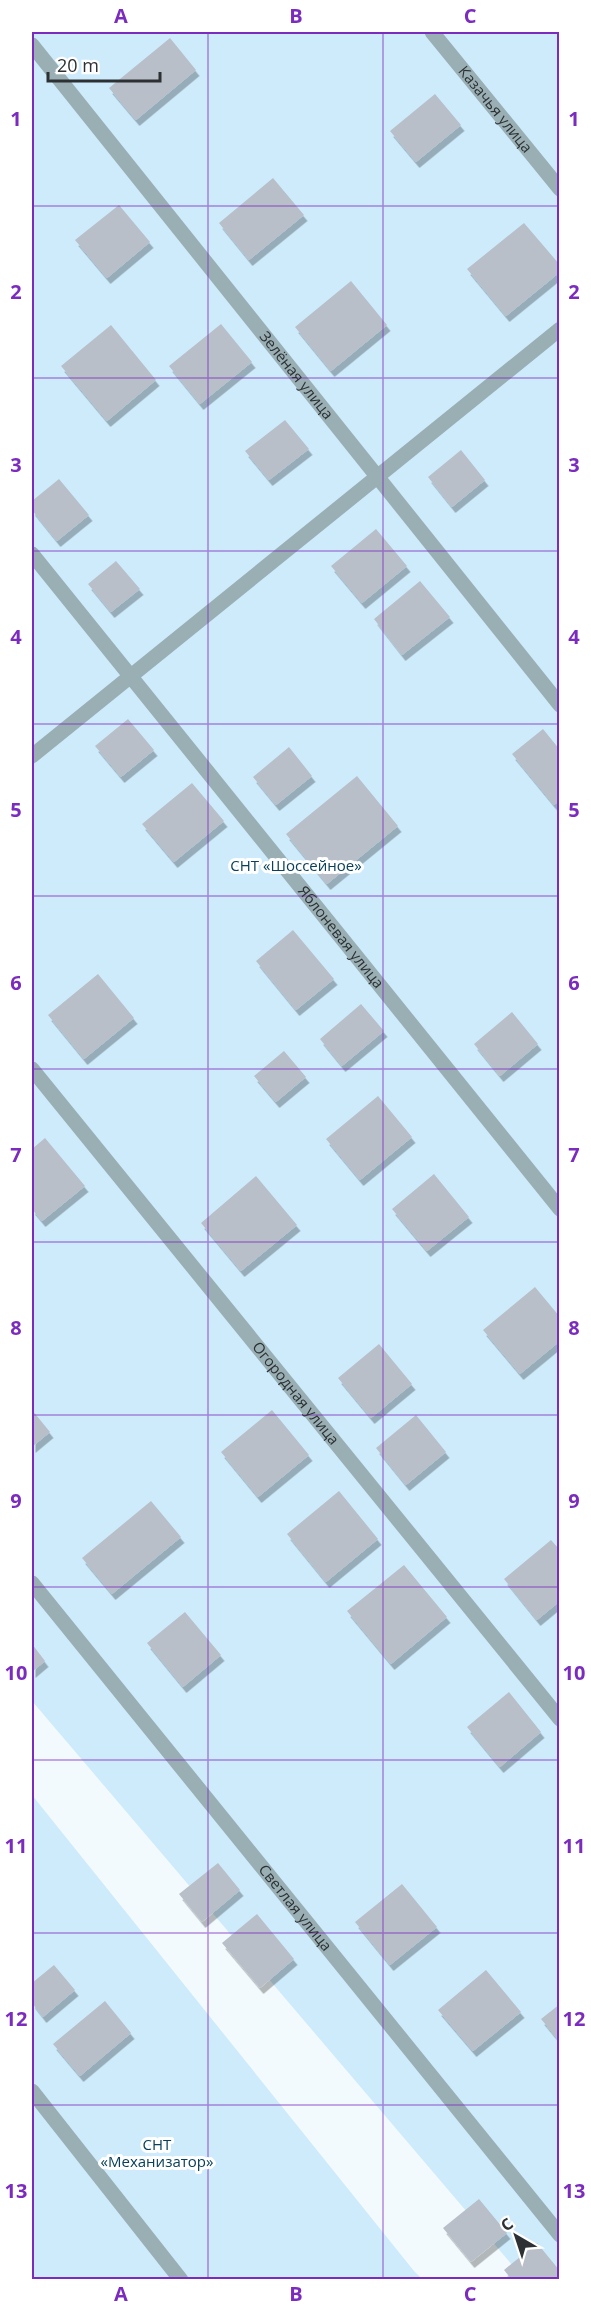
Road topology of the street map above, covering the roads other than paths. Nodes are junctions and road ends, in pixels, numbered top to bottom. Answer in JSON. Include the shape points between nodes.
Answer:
{"nodes":[{"id":1,"x":432,"y":32,"type":"edge"},
{"id":2,"x":32,"y":45,"type":"edge"},
{"id":3,"x":560,"y":189,"type":"edge"},
{"id":4,"x":560,"y":329,"type":"edge"},
{"id":5,"x":376,"y":476,"type":"junction"},
{"id":6,"x":32,"y":554,"type":"edge"},
{"id":7,"x":130,"y":676,"type":"junction"},
{"id":8,"x":560,"y":705,"type":"edge"},
{"id":9,"x":32,"y":756,"type":"edge"},
{"id":10,"x":32,"y":1069,"type":"edge"},
{"id":11,"x":560,"y":1209,"type":"edge"},
{"id":12,"x":32,"y":1583,"type":"edge"},
{"id":13,"x":560,"y":1719,"type":"edge"},
{"id":14,"x":32,"y":2091,"type":"edge"},
{"id":15,"x":560,"y":2235,"type":"edge"},
{"id":16,"x":181,"y":2280,"type":"edge"}],
"edges":[{"from":1,"to":3,"type":"street","name":"Казачья улица"},
{"from":2,"to":5,"type":"street","name":"Зелёная улица"},
{"from":4,"to":5,"type":"street"},
{"from":5,"to":7,"type":"street"},
{"from":5,"to":8,"type":"street","name":"Зелёная улица"},
{"from":6,"to":7,"type":"street","name":"Яблоневая улица"},
{"from":7,"to":9,"type":"street"},
{"from":7,"to":11,"type":"street","name":"Яблоневая улица"},
{"from":10,"to":13,"type":"street","name":"Огородная улица"},
{"from":12,"to":15,"type":"street","name":"Светлая улица"},
{"from":14,"to":16,"type":"street"}]}
